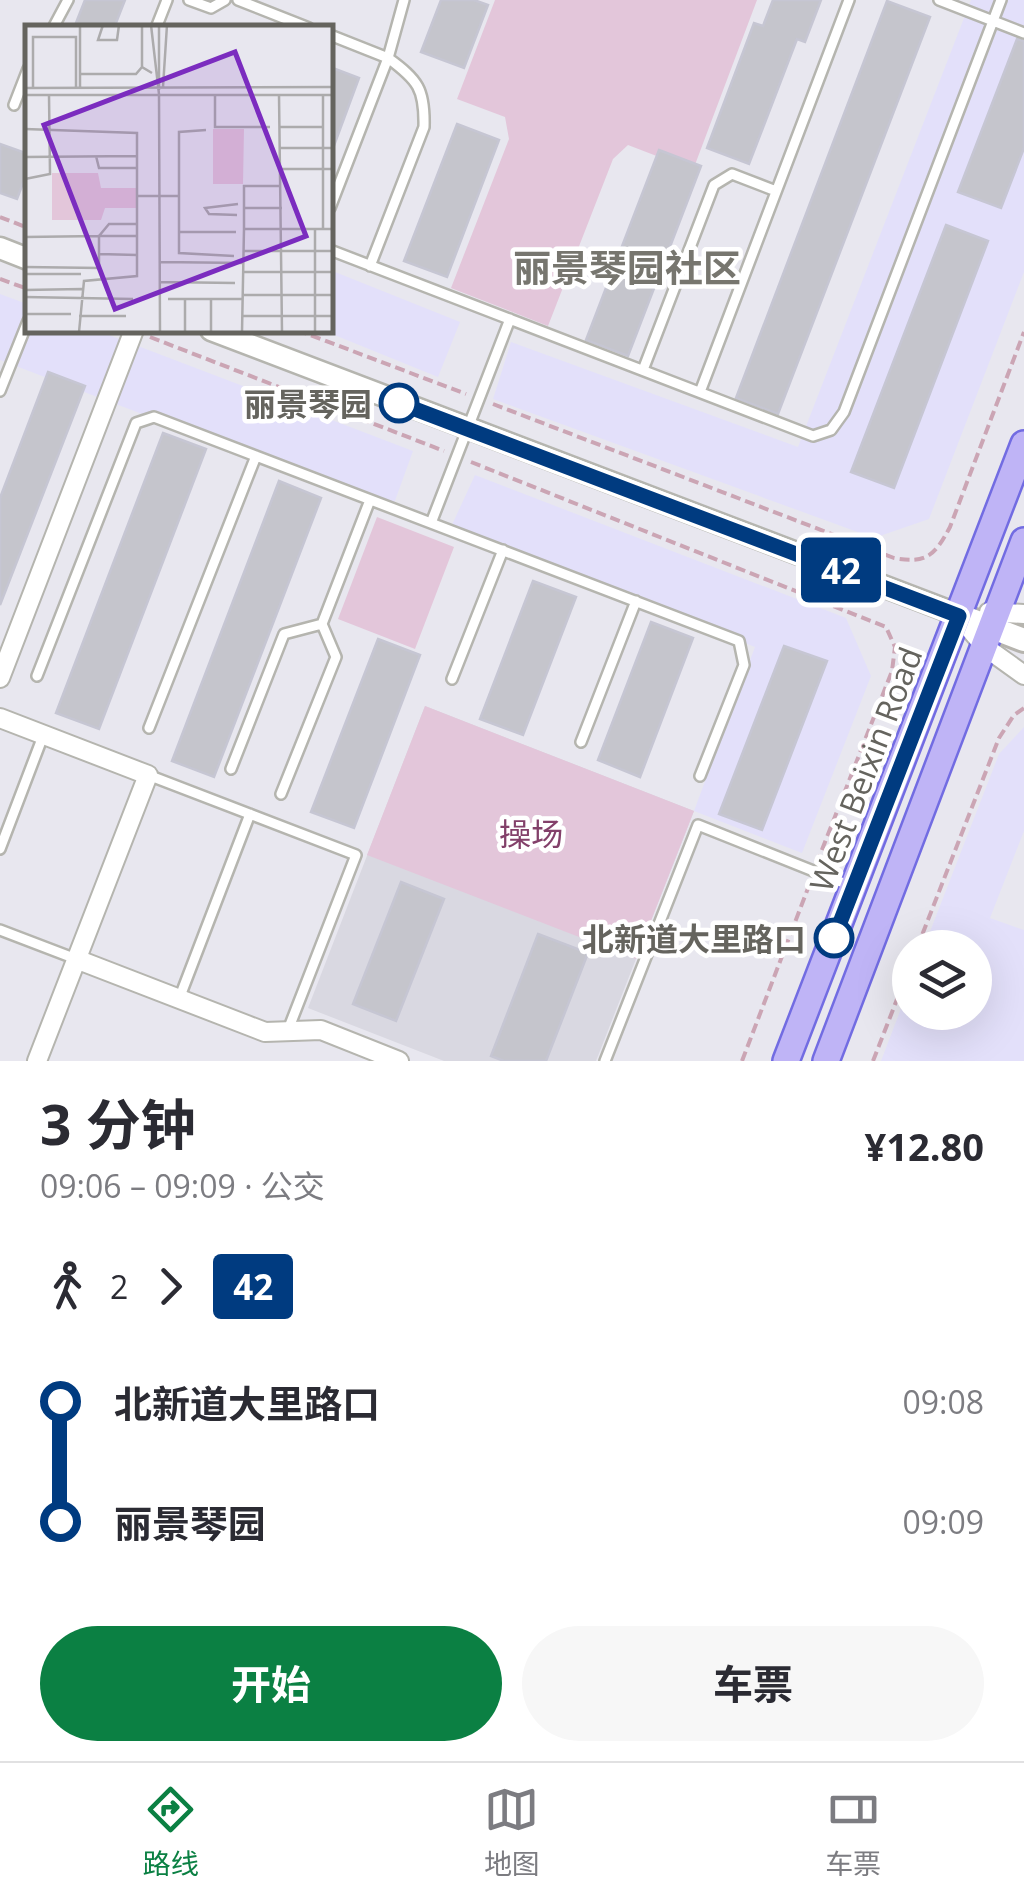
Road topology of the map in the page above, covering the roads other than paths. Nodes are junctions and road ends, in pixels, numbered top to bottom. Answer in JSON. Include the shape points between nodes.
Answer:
{"nodes":[{"id":1,"x":68,"y":0,"type":"edge"},
{"id":2,"x":167,"y":0,"type":"edge"},
{"id":3,"x":189,"y":0,"type":"edge"},
{"id":4,"x":225,"y":0,"type":"edge"},
{"id":5,"x":238,"y":0,"type":"edge"},
{"id":6,"x":404,"y":0,"type":"edge"},
{"id":7,"x":850,"y":0,"type":"edge"},
{"id":8,"x":938,"y":0,"type":"edge"},
{"id":9,"x":1001,"y":0,"type":"edge"},
{"id":10,"x":993,"y":22,"type":"junction"},
{"id":11,"x":55,"y":25,"type":"edge"},
{"id":12,"x":157,"y":25,"type":"edge"},
{"id":13,"x":300,"y":25,"type":"edge"},
{"id":14,"x":1024,"y":32,"type":"edge"},
{"id":15,"x":332,"y":37,"type":"edge"},
{"id":16,"x":388,"y":58,"type":"junction"},
{"id":17,"x":25,"y":77,"type":"edge"},
{"id":18,"x":14,"y":105,"type":"dead end"},
{"id":19,"x":776,"y":191,"type":"junction"},
{"id":20,"x":332,"y":203,"type":"edge"},
{"id":21,"x":0,"y":248,"type":"edge"},
{"id":22,"x":332,"y":251,"type":"edge"},
{"id":23,"x":25,"y":258,"type":"edge"},
{"id":24,"x":370,"y":266,"type":"junction"},
{"id":25,"x":510,"y":319,"type":"junction"},
{"id":26,"x":25,"y":328,"type":"edge"},
{"id":27,"x":133,"y":332,"type":"edge"},
{"id":28,"x":216,"y":332,"type":"edge"},
{"id":29,"x":643,"y":370,"type":"junction"},
{"id":30,"x":0,"y":391,"type":"edge"},
{"id":31,"x":700,"y":392,"type":"junction"},
{"id":32,"x":467,"y":429,"type":"junction"},
{"id":33,"x":1024,"y":444,"type":"edge"},
{"id":34,"x":256,"y":456,"type":"junction"},
{"id":35,"x":370,"y":500,"type":"junction"},
{"id":36,"x":431,"y":522,"type":"junction"},
{"id":37,"x":1024,"y":542,"type":"edge"},
{"id":38,"x":503,"y":550,"type":"junction"},
{"id":39,"x":636,"y":601,"type":"junction"},
{"id":40,"x":959,"y":616,"type":"junction"},
{"id":41,"x":322,"y":624,"type":"junction"},
{"id":42,"x":1000,"y":625,"type":"edge"},
{"id":43,"x":1024,"y":640,"type":"edge"},
{"id":44,"x":1024,"y":675,"type":"edge"},
{"id":45,"x":37,"y":676,"type":"dead end"},
{"id":46,"x":0,"y":678,"type":"edge"},
{"id":47,"x":452,"y":679,"type":"dead end"},
{"id":48,"x":0,"y":718,"type":"edge"},
{"id":49,"x":148,"y":728,"type":"dead end"},
{"id":50,"x":43,"y":736,"type":"junction"},
{"id":51,"x":581,"y":742,"type":"dead end"},
{"id":52,"x":231,"y":770,"type":"dead end"},
{"id":53,"x":148,"y":774,"type":"junction"},
{"id":54,"x":700,"y":776,"type":"dead end"},
{"id":55,"x":281,"y":794,"type":"dead end"},
{"id":56,"x":250,"y":814,"type":"junction"},
{"id":57,"x":0,"y":849,"type":"edge"},
{"id":58,"x":854,"y":886,"type":"junction"},
{"id":59,"x":0,"y":930,"type":"edge"},
{"id":60,"x":76,"y":959,"type":"junction"},
{"id":61,"x":179,"y":999,"type":"junction"},
{"id":62,"x":288,"y":1030,"type":"junction"},
{"id":63,"x":375,"y":1057,"type":"edge"},
{"id":64,"x":37,"y":1061,"type":"edge"},
{"id":65,"x":399,"y":1061,"type":"edge"},
{"id":66,"x":605,"y":1061,"type":"edge"},
{"id":67,"x":786,"y":1061,"type":"edge"},
{"id":68,"x":826,"y":1061,"type":"edge"}],
"edges":[{"from":1,"to":11,"type":"lane"},
{"from":2,"to":12,"type":"lane"},
{"from":3,"to":4,"type":"lane","via":[[211,8]]},
{"from":5,"to":13,"type":"lane"},
{"from":6,"to":16,"type":"lane"},
{"from":7,"to":19,"type":"lane"},
{"from":8,"to":10,"type":"lane"},
{"from":9,"to":10,"type":"lane"},
{"from":10,"to":14,"type":"lane"},
{"from":10,"to":31,"type":"lane","via":[[844,412],[831,430],[812,436]]},
{"from":15,"to":16,"type":"lane"},
{"from":16,"to":20,"type":"lane"},
{"from":16,"to":24,"type":"lane","via":[[414,77],[424,128]]},
{"from":17,"to":18,"type":"lane"},
{"from":19,"to":29,"type":"lane","via":[[732,174],[714,185]]},
{"from":19,"to":31,"type":"lane"},
{"from":21,"to":23,"type":"street"},
{"from":22,"to":24,"type":"lane"},
{"from":24,"to":25,"type":"lane"},
{"from":25,"to":29,"type":"lane"},
{"from":25,"to":32,"type":"lane"},
{"from":26,"to":30,"type":"lane"},
{"from":27,"to":46,"type":"street"},
{"from":28,"to":32,"type":"street"},
{"from":29,"to":31,"type":"lane"},
{"from":32,"to":36,"type":"lane"},
{"from":32,"to":40,"type":"street"},
{"from":33,"to":40,"type":"main road","name":"West Beixin Road"},
{"from":34,"to":35,"type":"lane"},
{"from":34,"to":45,"type":"lane","via":[[154,418],[136,423]]},
{"from":34,"to":49,"type":"lane"},
{"from":35,"to":36,"type":"lane"},
{"from":35,"to":41,"type":"lane"},
{"from":36,"to":38,"type":"lane"},
{"from":37,"to":42,"type":"main road","name":"West Beixin Road"},
{"from":38,"to":39,"type":"lane"},
{"from":38,"to":47,"type":"lane"},
{"from":39,"to":51,"type":"lane"},
{"from":39,"to":54,"type":"lane","via":[[739,641],[744,665]]},
{"from":40,"to":42,"type":"main road"},
{"from":40,"to":58,"type":"main road","name":"West Beixin Road"},
{"from":41,"to":52,"type":"lane","via":[[284,634]]},
{"from":41,"to":55,"type":"lane","via":[[336,657]]},
{"from":42,"to":43,"type":"main road"},
{"from":42,"to":44,"type":"street"},
{"from":42,"to":68,"type":"main road","name":"West Beixin Road"},
{"from":48,"to":50,"type":"street"},
{"from":50,"to":53,"type":"street"},
{"from":50,"to":57,"type":"lane"},
{"from":53,"to":56,"type":"lane"},
{"from":53,"to":60,"type":"street"},
{"from":56,"to":61,"type":"lane"},
{"from":56,"to":62,"type":"lane","via":[[356,856]]},
{"from":58,"to":66,"type":"lane","via":[[698,825]]},
{"from":58,"to":67,"type":"main road","name":"West Beixin Road"},
{"from":59,"to":60,"type":"lane"},
{"from":60,"to":61,"type":"street"},
{"from":60,"to":64,"type":"street"},
{"from":61,"to":62,"type":"street","via":[[265,1032]]},
{"from":62,"to":63,"type":"street","via":[[321,1030]]},
{"from":63,"to":65,"type":"street"}]}
